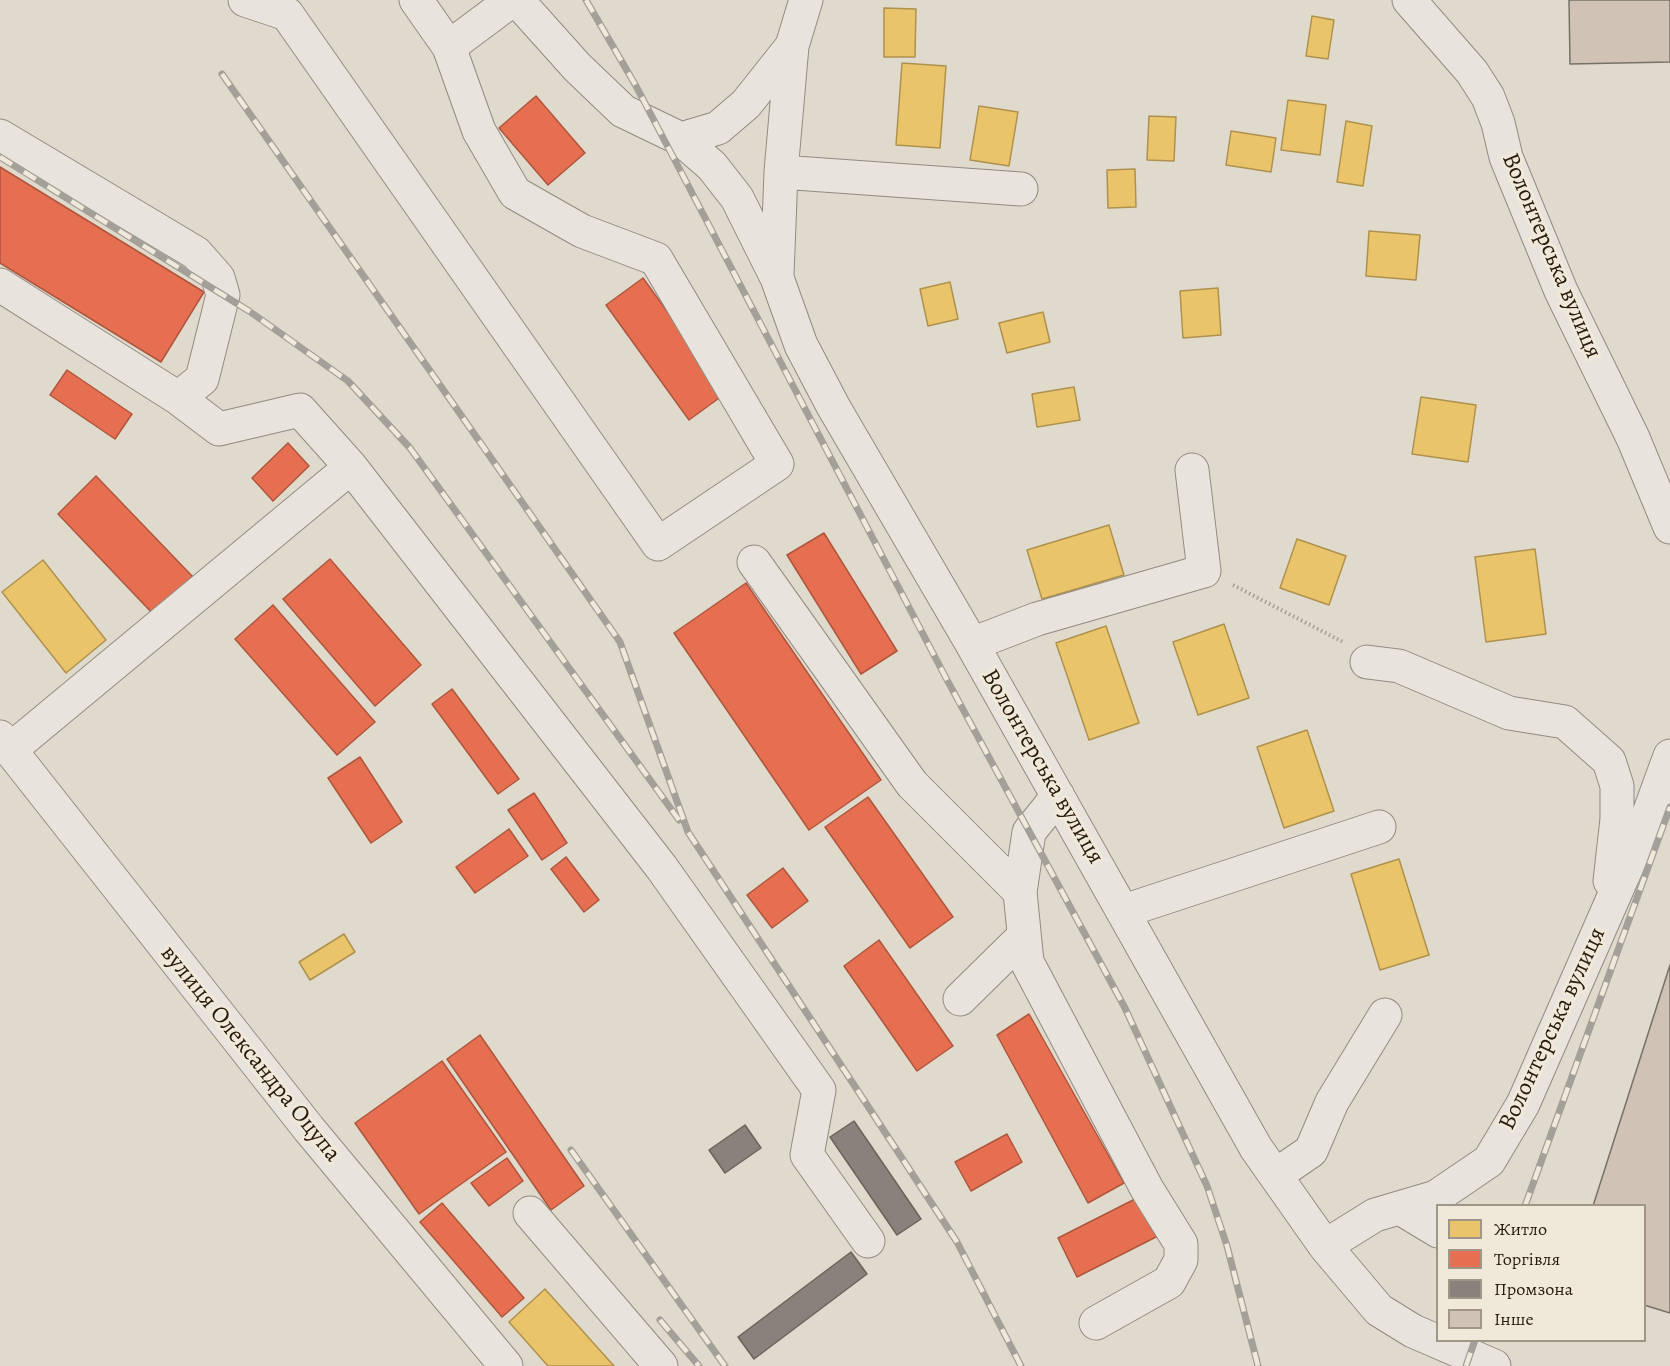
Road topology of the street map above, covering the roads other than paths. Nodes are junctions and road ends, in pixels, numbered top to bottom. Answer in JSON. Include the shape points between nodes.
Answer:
{"nodes":[{"id":1,"x":245,"y":0,"type":"edge"},
{"id":2,"x":416,"y":0,"type":"edge"},
{"id":3,"x":512,"y":0,"type":"edge"},
{"id":4,"x":517,"y":0,"type":"edge"},
{"id":5,"x":806,"y":0,"type":"edge"},
{"id":6,"x":1409,"y":0,"type":"edge"},
{"id":7,"x":792,"y":46,"type":"junction"},
{"id":8,"x":449,"y":48,"type":"junction"},
{"id":9,"x":0,"y":136,"type":"edge"},
{"id":10,"x":681,"y":140,"type":"junction"},
{"id":11,"x":781,"y":172,"type":"junction"},
{"id":12,"x":1021,"y":189,"type":"dead end"},
{"id":13,"x":777,"y":278,"type":"junction"},
{"id":14,"x":0,"y":285,"type":"edge"},
{"id":15,"x":178,"y":398,"type":"junction"},
{"id":16,"x":351,"y":467,"type":"junction"},
{"id":17,"x":1192,"y":470,"type":"dead end"},
{"id":18,"x":1670,"y":527,"type":"edge"},
{"id":19,"x":754,"y":562,"type":"dead end"},
{"id":20,"x":972,"y":644,"type":"junction"},
{"id":21,"x":1366,"y":662,"type":"road end"},
{"id":22,"x":5,"y":744,"type":"edge"},
{"id":23,"x":1670,"y":756,"type":"edge"},
{"id":24,"x":1058,"y":796,"type":"junction"},
{"id":25,"x":1379,"y":827,"type":"dead end"},
{"id":26,"x":1020,"y":892,"type":"junction"},
{"id":27,"x":1124,"y":911,"type":"junction"},
{"id":28,"x":1605,"y":918,"type":"junction"},
{"id":29,"x":1024,"y":936,"type":"junction"},
{"id":30,"x":960,"y":999,"type":"dead end"},
{"id":31,"x":1385,"y":1016,"type":"dead end"},
{"id":32,"x":1276,"y":1176,"type":"junction"},
{"id":33,"x":1400,"y":1208,"type":"junction"},
{"id":34,"x":530,"y":1213,"type":"dead end"},
{"id":35,"x":1436,"y":1230,"type":"edge"},
{"id":36,"x":868,"y":1241,"type":"dead end"},
{"id":37,"x":1325,"y":1246,"type":"junction"},
{"id":38,"x":1096,"y":1323,"type":"dead end"},
{"id":39,"x":1425,"y":1324,"type":"edge"},
{"id":40,"x":1455,"y":1342,"type":"edge"},
{"id":41,"x":506,"y":1366,"type":"edge"},
{"id":42,"x":661,"y":1366,"type":"edge"},
{"id":43,"x":1494,"y":1366,"type":"edge"}],
"edges":[{"from":1,"to":8,"type":"street","via":[[287,15],[658,544],[777,464],[656,259],[582,231],[515,194],[479,131]]},
{"from":2,"to":8,"type":"street"},
{"from":3,"to":8,"type":"street"},
{"from":4,"to":10,"type":"street","name":"Волонтерська вулиця","via":[[577,68],[623,111]]},
{"from":5,"to":7,"type":"street"},
{"from":6,"to":18,"type":"street","name":"Волонтерська вулиця","via":[[1472,72],[1488,97],[1506,157],[1562,291],[1633,438]]},
{"from":7,"to":10,"type":"street","via":[[746,104],[718,128]]},
{"from":7,"to":11,"type":"street","name":"Волонтерська вулиця"},
{"from":9,"to":15,"type":"street","via":[[196,253],[218,278],[223,295],[202,379]]},
{"from":10,"to":13,"type":"street","name":"Волонтерська вулиця","via":[[712,166],[737,198]]},
{"from":11,"to":12,"type":"street"},
{"from":11,"to":13,"type":"street","name":"Волонтерська вулиця"},
{"from":13,"to":20,"type":"street","name":"Волонтерська вулиця","via":[[801,345],[833,406]]},
{"from":14,"to":15,"type":"street"},
{"from":15,"to":16,"type":"street","via":[[219,429],[300,410]]},
{"from":16,"to":22,"type":"street"},
{"from":16,"to":36,"type":"street","via":[[662,868],[819,1090],[807,1155]]},
{"from":17,"to":20,"type":"street","via":[[1204,572],[1047,616]]},
{"from":19,"to":26,"type":"street","via":[[912,784]]},
{"from":20,"to":24,"type":"street","name":"Волонтерська вулиця"},
{"from":21,"to":28,"type":"street","via":[[1399,666],[1509,713],[1565,722],[1609,761],[1617,786],[1617,819]]},
{"from":22,"to":41,"type":"street","name":"вулиця Олександра Оцупа","via":[[309,1129]]},
{"from":23,"to":28,"type":"street","name":"Волонтерська вулиця"},
{"from":24,"to":26,"type":"street","via":[[1029,832]]},
{"from":24,"to":27,"type":"street","name":"Волонтерська вулиця"},
{"from":25,"to":27,"type":"street"},
{"from":26,"to":29,"type":"street"},
{"from":27,"to":32,"type":"street","name":"Волонтерська вулиця","via":[[1256,1148]]},
{"from":28,"to":33,"type":"street","name":"Волонтерська вулиця","via":[[1523,1104],[1489,1161],[1436,1197]]},
{"from":29,"to":30,"type":"street"},
{"from":29,"to":38,"type":"street","via":[[1027,962],[1147,1189],[1181,1244],[1181,1260],[1169,1282]]},
{"from":31,"to":32,"type":"street","via":[[1332,1102],[1311,1151]]},
{"from":32,"to":37,"type":"street","name":"Волонтерська вулиця"},
{"from":33,"to":35,"type":"street"},
{"from":33,"to":37,"type":"street","name":"Волонтерська вулиця","via":[[1375,1215]]},
{"from":34,"to":42,"type":"street"},
{"from":37,"to":39,"type":"street","name":"Волонтерська вулиця","via":[[1379,1310]]},
{"from":40,"to":43,"type":"street","name":"Волонтерська вулиця"}]}
